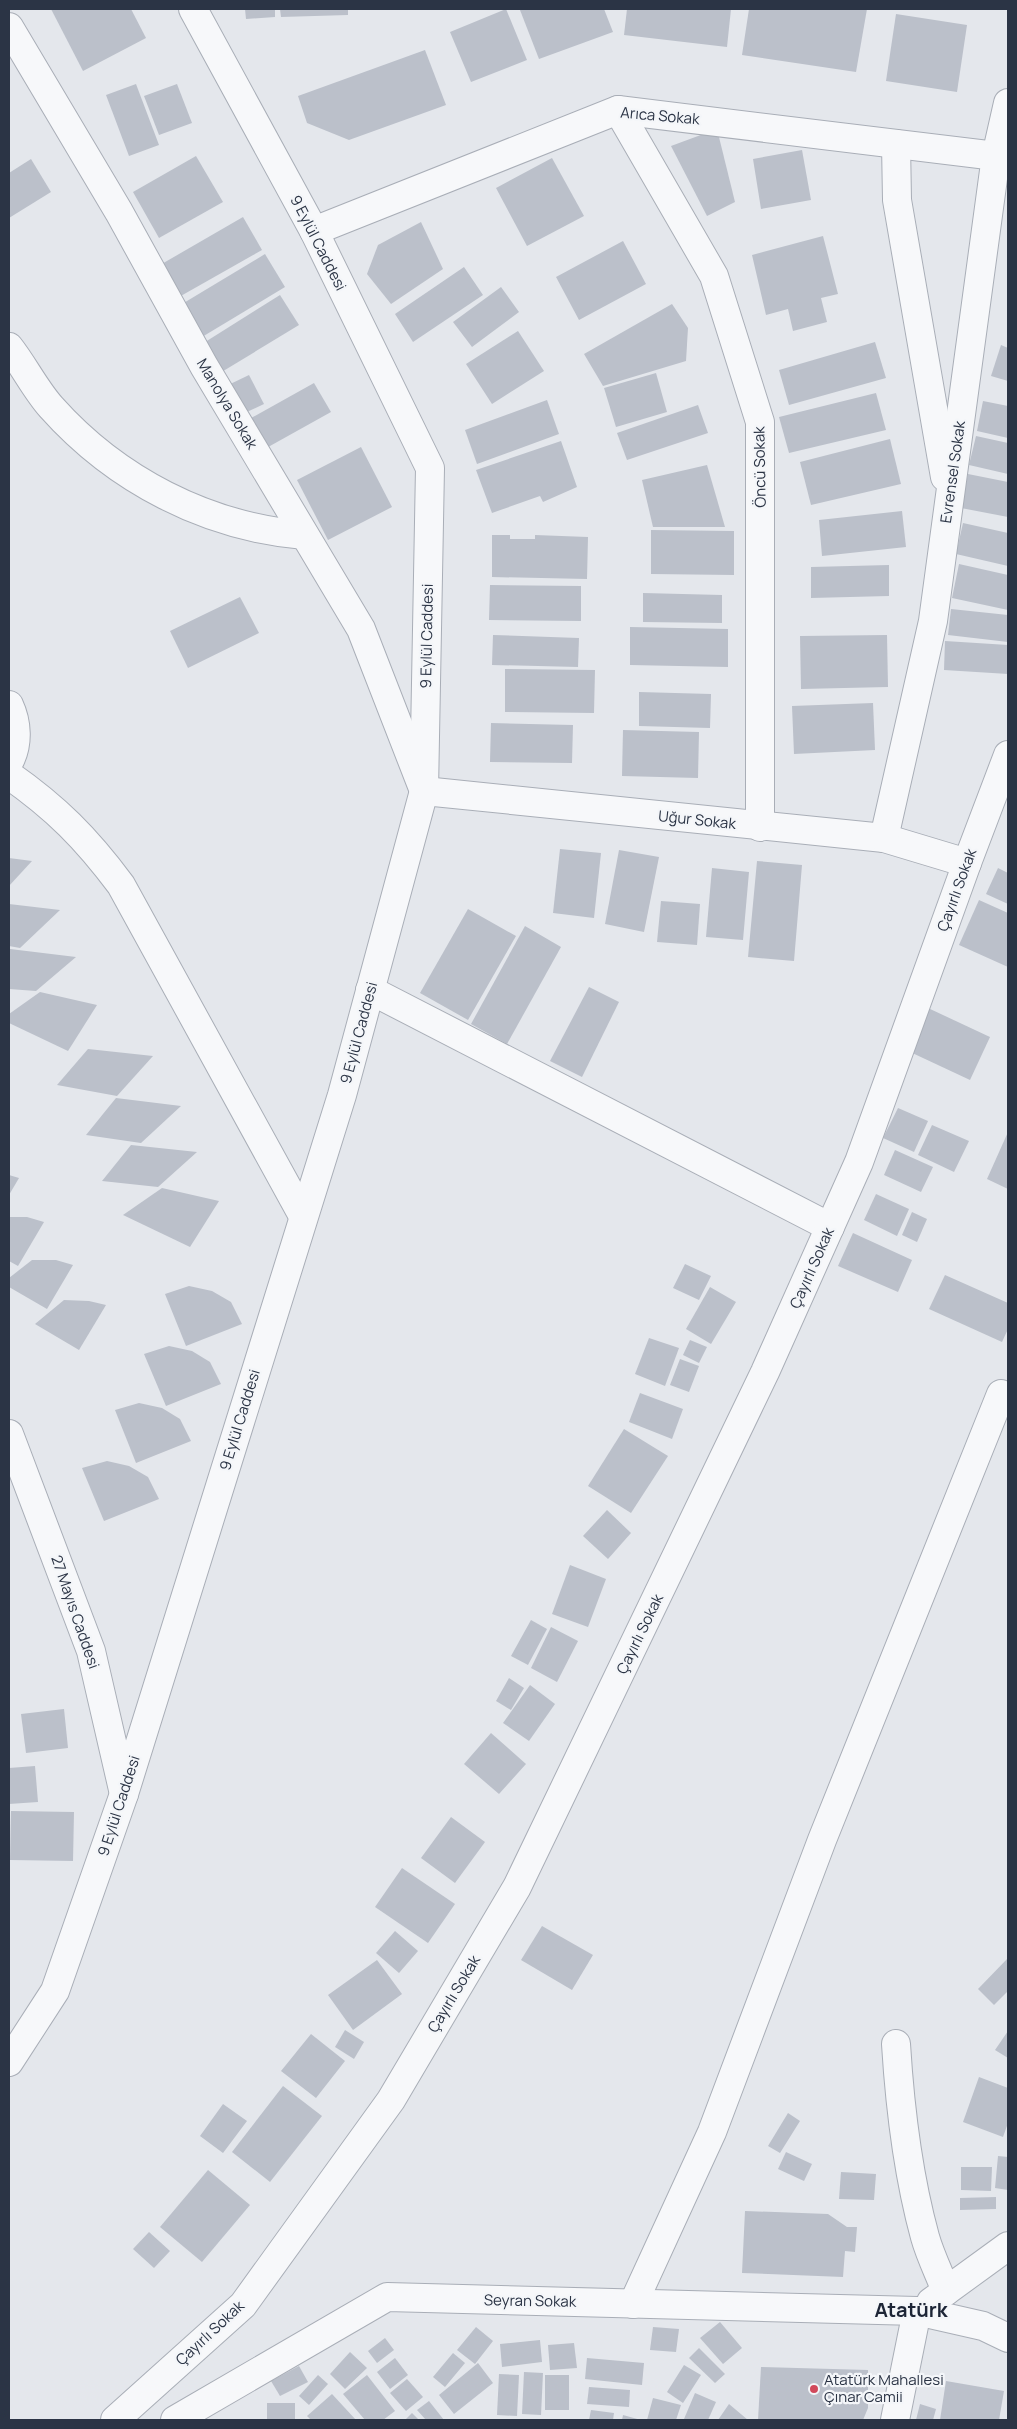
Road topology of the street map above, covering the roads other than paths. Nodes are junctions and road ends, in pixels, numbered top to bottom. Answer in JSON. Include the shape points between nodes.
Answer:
{"nodes":[{"id":1,"x":193,"y":9,"type":"edge"},
{"id":2,"x":9,"y":27,"type":"edge"},
{"id":3,"x":1008,"y":103,"type":"edge"},
{"id":4,"x":618,"y":110,"type":"junction"},
{"id":5,"x":896,"y":144,"type":"junction"},
{"id":6,"x":996,"y":156,"type":"junction"},
{"id":7,"x":314,"y":231,"type":"junction"},
{"id":8,"x":9,"y":348,"type":"edge"},
{"id":9,"x":950,"y":501,"type":"junction"},
{"id":10,"x":304,"y":535,"type":"junction"},
{"id":11,"x":9,"y":705,"type":"edge"},
{"id":12,"x":1008,"y":756,"type":"edge"},
{"id":13,"x":9,"y":762,"type":"edge"},
{"id":14,"x":9,"y":775,"type":"edge"},
{"id":15,"x":424,"y":791,"type":"junction"},
{"id":16,"x":760,"y":827,"type":"junction"},
{"id":17,"x":884,"y":838,"type":"junction"},
{"id":18,"x":966,"y":863,"type":"junction"},
{"id":19,"x":370,"y":990,"type":"junction"},
{"id":20,"x":303,"y":1216,"type":"junction"},
{"id":21,"x":830,"y":1227,"type":"junction"},
{"id":22,"x":1001,"y":1394,"type":"dead end"},
{"id":23,"x":9,"y":1434,"type":"edge"},
{"id":24,"x":124,"y":1794,"type":"junction"},
{"id":25,"x":896,"y":2044,"type":"dead end"},
{"id":26,"x":9,"y":2062,"type":"edge"},
{"id":27,"x":1008,"y":2246,"type":"edge"},
{"id":28,"x":946,"y":2291,"type":"junction"},
{"id":29,"x":633,"y":2304,"type":"junction"},
{"id":30,"x":917,"y":2311,"type":"junction"},
{"id":31,"x":1008,"y":2338,"type":"edge"},
{"id":32,"x":115,"y":2420,"type":"edge"},
{"id":33,"x":175,"y":2420,"type":"edge"},
{"id":34,"x":895,"y":2420,"type":"edge"}],
"edges":[{"from":1,"to":7,"type":"street","name":"9 Eylül Caddesi"},
{"from":2,"to":10,"type":"street","name":"Manolya Sokak"},
{"from":3,"to":6,"type":"street","name":"Evrensel Sokak"},
{"from":4,"to":5,"type":"street","name":"Arıca Sokak"},
{"from":4,"to":7,"type":"street","name":"Arıca Sokak"},
{"from":4,"to":16,"type":"street","name":"Öncü Sokak","via":[[714,276],[760,422]]},
{"from":5,"to":6,"type":"street","name":"Arıca Sokak"},
{"from":5,"to":9,"type":"street","via":[[897,200]]},
{"from":6,"to":9,"type":"street","name":"Evrensel Sokak"},
{"from":7,"to":15,"type":"street","name":"9 Eylül Caddesi","via":[[430,468]]},
{"from":8,"to":10,"type":"street","via":[[50,405],[103,455],[132,476],[164,495],[232,523]]},
{"from":9,"to":17,"type":"street","name":"Evrensel Sokak","via":[[933,620]]},
{"from":10,"to":15,"type":"street","name":"Manolya Sokak","via":[[361,629]]},
{"from":11,"to":13,"type":"street","via":[[16,730]]},
{"from":12,"to":18,"type":"street","name":"Çayırlı Sokak"},
{"from":14,"to":20,"type":"street","via":[[68,821],[96,851],[120,885]]},
{"from":15,"to":16,"type":"street","name":"Uğur Sokak"},
{"from":15,"to":19,"type":"street","name":"9 Eylül Caddesi"},
{"from":16,"to":17,"type":"street","name":"Uğur Sokak"},
{"from":17,"to":18,"type":"street","name":"Uğur Sokak"},
{"from":18,"to":21,"type":"street","name":"Çayırlı Sokak","via":[[859,1162]]},
{"from":19,"to":20,"type":"street","name":"9 Eylül Caddesi","via":[[342,1095]]},
{"from":19,"to":21,"type":"street"},
{"from":20,"to":24,"type":"street","name":"9 Eylül Caddesi"},
{"from":21,"to":32,"type":"street","name":"Çayırlı Sokak","via":[[766,1372],[517,1887],[391,2100],[243,2305]]},
{"from":22,"to":29,"type":"street","via":[[822,1840],[712,2132]]},
{"from":23,"to":24,"type":"street","name":"27 Mayıs Caddesi","via":[[91,1651]]},
{"from":24,"to":26,"type":"street","name":"9 Eylül Caddesi","via":[[56,1991]]},
{"from":25,"to":28,"type":"street","via":[[899,2091],[914,2184],[925,2238]]},
{"from":27,"to":28,"type":"street"},
{"from":28,"to":30,"type":"street"},
{"from":29,"to":30,"type":"street","name":"Seyran Sokak"},
{"from":29,"to":33,"type":"street","name":"Seyran Sokak","via":[[387,2297]]},
{"from":30,"to":31,"type":"street","name":"Seyran Sokak","via":[[983,2326]]},
{"from":30,"to":34,"type":"street"}]}
